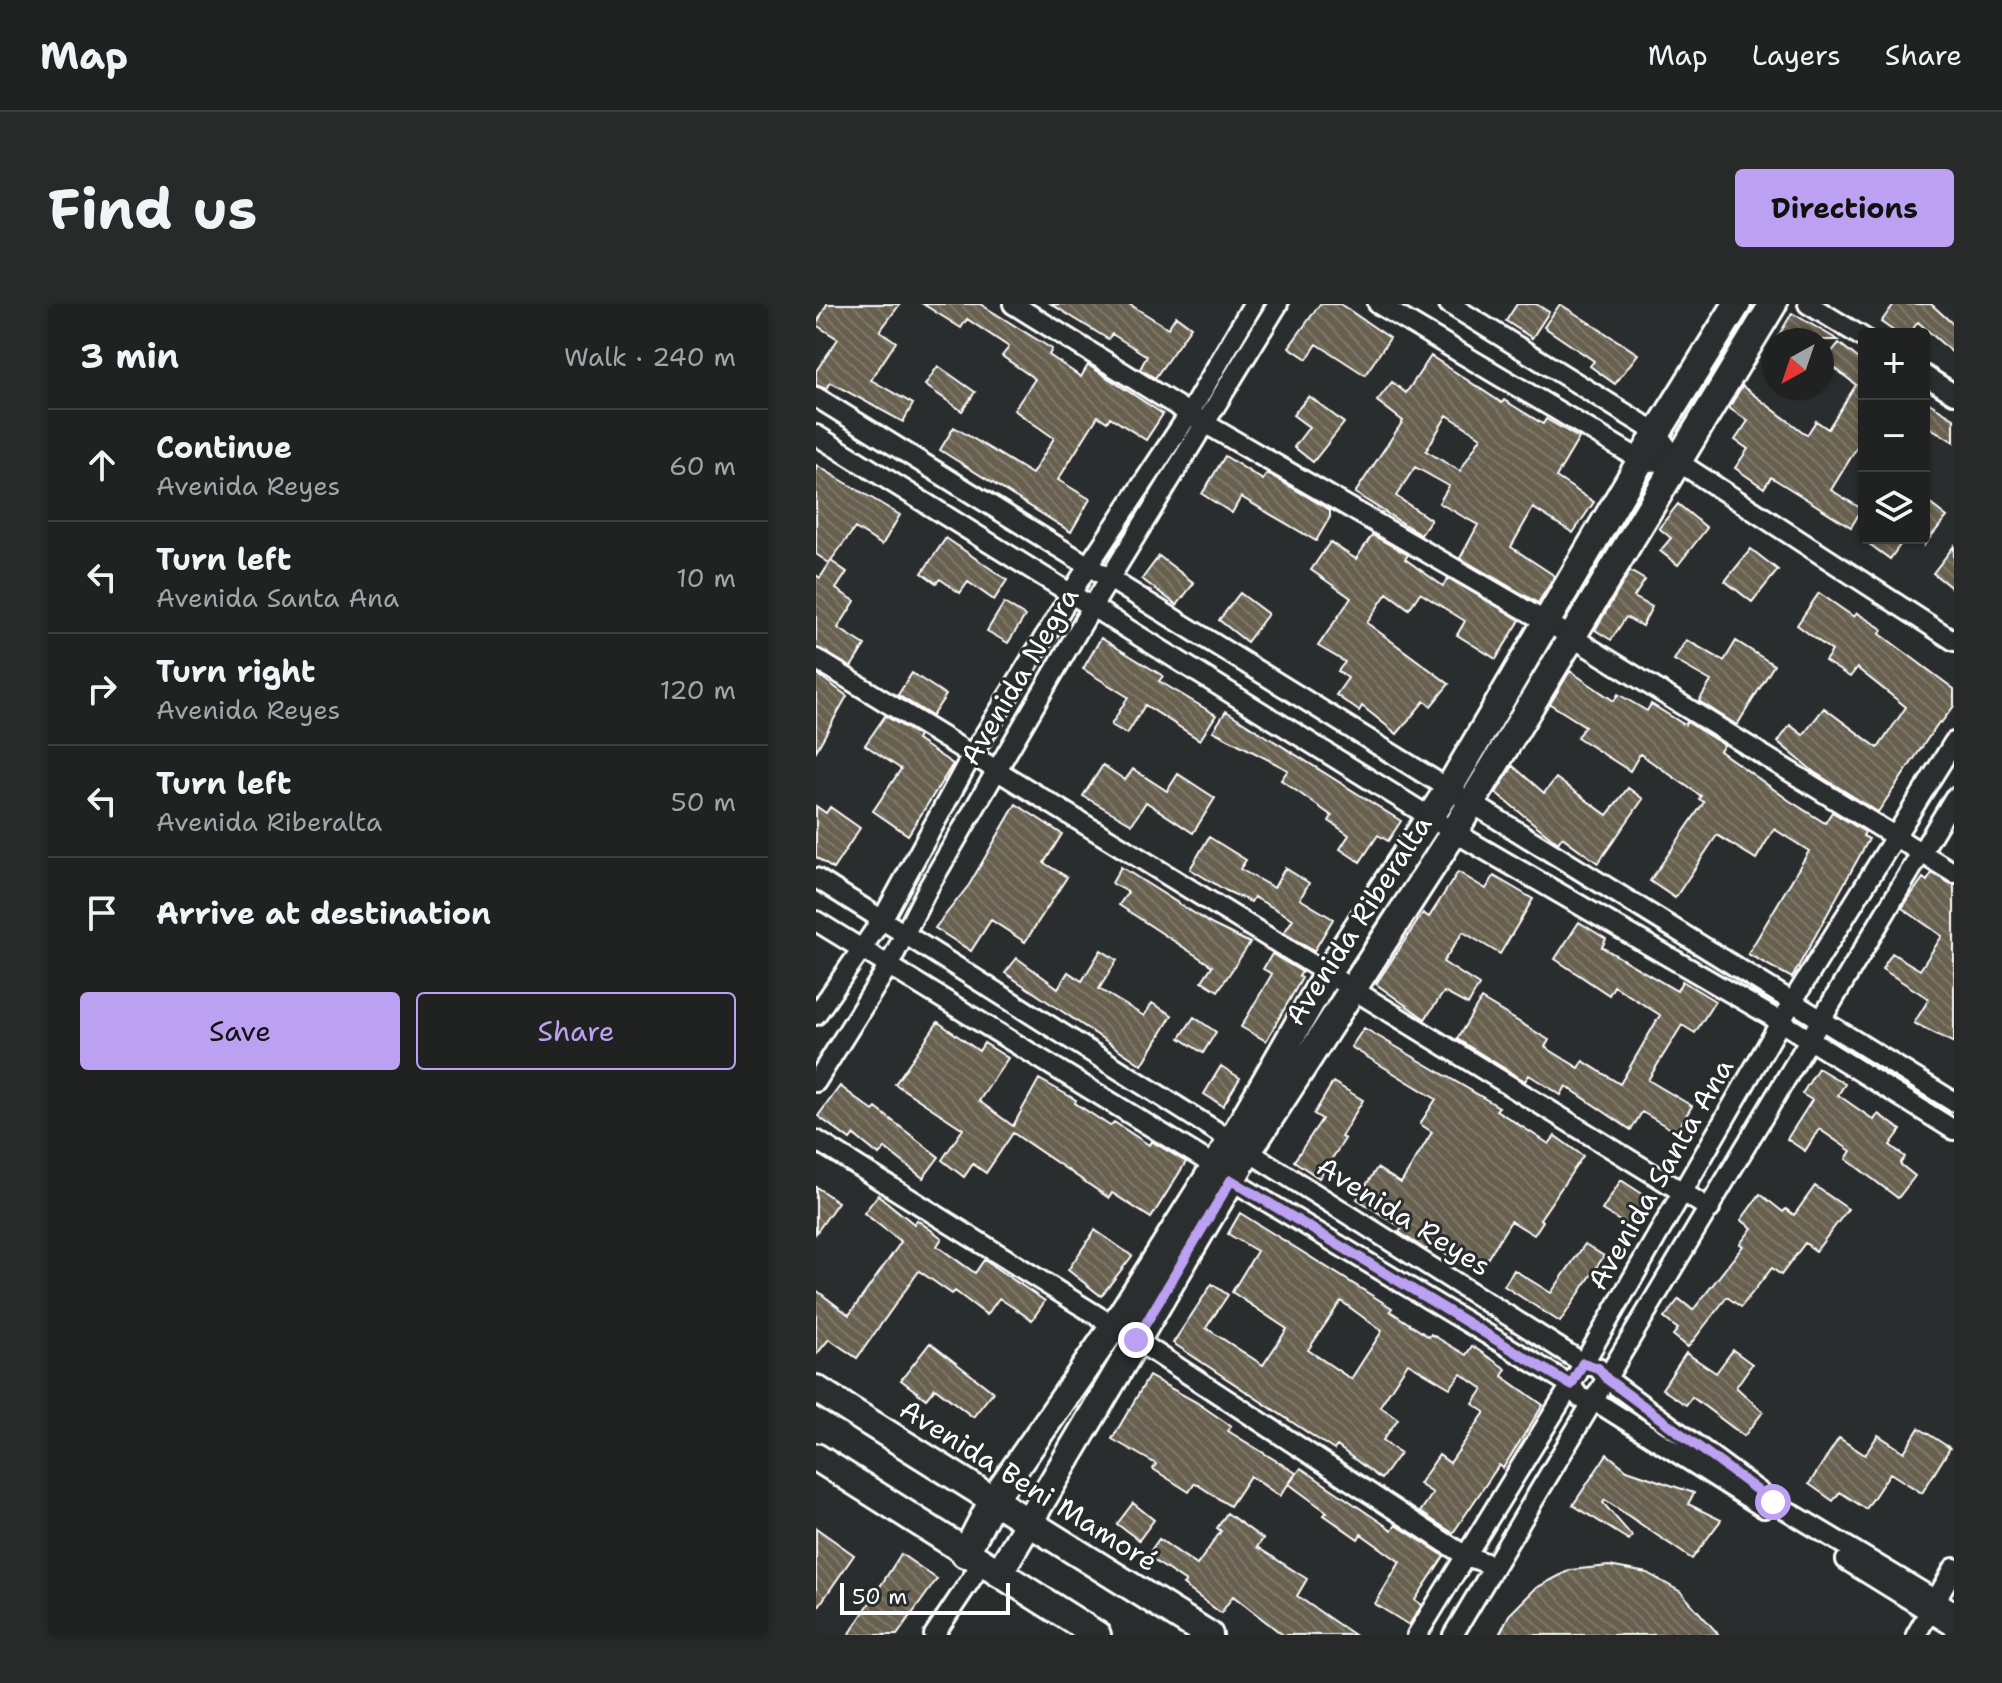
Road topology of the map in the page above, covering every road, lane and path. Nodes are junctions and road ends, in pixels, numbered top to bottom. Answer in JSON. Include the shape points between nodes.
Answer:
{"nodes":[{"id":1,"x":1013,"y":304,"type":"edge"},
{"id":2,"x":1253,"y":304,"type":"edge"},
{"id":3,"x":1278,"y":304,"type":"edge"},
{"id":4,"x":1378,"y":304,"type":"edge"},
{"id":5,"x":1449,"y":304,"type":"edge"},
{"id":6,"x":1737,"y":304,"type":"edge"},
{"id":7,"x":1773,"y":304,"type":"edge"},
{"id":8,"x":1808,"y":304,"type":"edge"},
{"id":9,"x":1858,"y":334,"type":"edge"},
{"id":10,"x":1930,"y":379,"type":"edge"},
{"id":11,"x":1954,"y":394,"type":"edge"},
{"id":12,"x":816,"y":397,"type":"edge"},
{"id":13,"x":1189,"y":414,"type":"junction"},
{"id":14,"x":1206,"y":424,"type":"junction"},
{"id":15,"x":1657,"y":433,"type":"junction"},
{"id":16,"x":816,"y":435,"type":"edge"},
{"id":17,"x":1677,"y":461,"type":"junction"},
{"id":18,"x":1644,"y":462,"type":"junction"},
{"id":19,"x":1088,"y":566,"type":"junction"},
{"id":20,"x":1109,"y":580,"type":"junction"},
{"id":21,"x":1071,"y":594,"type":"junction"},
{"id":22,"x":1092,"y":607,"type":"junction"},
{"id":23,"x":1546,"y":624,"type":"junction"},
{"id":24,"x":1572,"y":637,"type":"junction"},
{"id":25,"x":1954,"y":641,"type":"edge"},
{"id":26,"x":816,"y":659,"type":"edge"},
{"id":27,"x":1954,"y":742,"type":"edge"},
{"id":28,"x":972,"y":755,"type":"junction"},
{"id":29,"x":996,"y":769,"type":"junction"},
{"id":30,"x":1459,"y":796,"type":"junction"},
{"id":31,"x":1954,"y":798,"type":"edge"},
{"id":32,"x":1428,"y":816,"type":"junction"},
{"id":33,"x":1454,"y":832,"type":"junction"},
{"id":34,"x":1895,"y":839,"type":"junction"},
{"id":35,"x":1921,"y":854,"type":"junction"},
{"id":36,"x":1954,"y":873,"type":"edge"},
{"id":37,"x":816,"y":878,"type":"edge"},
{"id":38,"x":883,"y":918,"type":"junction"},
{"id":39,"x":816,"y":921,"type":"edge"},
{"id":40,"x":906,"y":934,"type":"junction"},
{"id":41,"x":861,"y":948,"type":"junction"},
{"id":42,"x":889,"y":965,"type":"junction"},
{"id":43,"x":1328,"y":972,"type":"junction"},
{"id":44,"x":1351,"y":988,"type":"junction"},
{"id":45,"x":1791,"y":1004,"type":"junction"},
{"id":46,"x":816,"y":1015,"type":"edge"},
{"id":47,"x":1819,"y":1021,"type":"junction"},
{"id":48,"x":1781,"y":1022,"type":"junction"},
{"id":49,"x":1809,"y":1039,"type":"junction"},
{"id":50,"x":816,"y":1082,"type":"edge"},
{"id":51,"x":1954,"y":1102,"type":"edge"},
{"id":52,"x":1954,"y":1130,"type":"edge"},
{"id":53,"x":816,"y":1140,"type":"edge"},
{"id":54,"x":1241,"y":1144,"type":"junction"},
{"id":55,"x":1223,"y":1173,"type":"junction"},
{"id":56,"x":1680,"y":1191,"type":"junction"},
{"id":57,"x":1710,"y":1209,"type":"junction"},
{"id":58,"x":1125,"y":1333,"type":"junction"},
{"id":59,"x":1583,"y":1363,"type":"junction"},
{"id":60,"x":1607,"y":1379,"type":"junction"},
{"id":61,"x":1571,"y":1385,"type":"junction"},
{"id":62,"x":816,"y":1389,"type":"edge"},
{"id":63,"x":1595,"y":1401,"type":"junction"},
{"id":64,"x":816,"y":1457,"type":"edge"},
{"id":65,"x":993,"y":1500,"type":"junction"},
{"id":66,"x":1030,"y":1524,"type":"junction"},
{"id":67,"x":1464,"y":1555,"type":"junction"},
{"id":68,"x":982,"y":1563,"type":"junction"},
{"id":69,"x":1494,"y":1566,"type":"junction"},
{"id":70,"x":1954,"y":1568,"type":"edge"},
{"id":71,"x":1932,"y":1606,"type":"junction"},
{"id":72,"x":1954,"y":1611,"type":"edge"},
{"id":73,"x":1954,"y":1627,"type":"edge"},
{"id":74,"x":934,"y":1635,"type":"edge"},
{"id":75,"x":1097,"y":1635,"type":"edge"},
{"id":76,"x":1209,"y":1635,"type":"edge"},
{"id":77,"x":1417,"y":1635,"type":"edge"},
{"id":78,"x":1453,"y":1635,"type":"edge"},
{"id":79,"x":1916,"y":1635,"type":"edge"}],
"edges":[{"from":1,"to":13,"type":"street"},
{"from":2,"to":13,"type":"street","name":"Avenida Negra"},
{"from":3,"to":14,"type":"street","name":"Avenida Negra"},
{"from":4,"to":18,"type":"street"},
{"from":5,"to":15,"type":"street"},
{"from":6,"to":15,"type":"street","name":"Avenida Riberalta"},
{"from":7,"to":17,"type":"street","name":"Avenida Riberalta"},
{"from":8,"to":9,"type":"street"},
{"from":10,"to":11,"type":"street"},
{"from":12,"to":19,"type":"street"},
{"from":13,"to":14,"type":"street"},
{"from":13,"to":19,"type":"street","name":"Avenida Negra"},
{"from":14,"to":20,"type":"street","name":"Avenida Negra"},
{"from":14,"to":23,"type":"street"},
{"from":15,"to":17,"type":"street"},
{"from":15,"to":18,"type":"street","name":"Avenida Riberalta"},
{"from":16,"to":21,"type":"street"},
{"from":17,"to":18,"type":"street"},
{"from":17,"to":24,"type":"street","name":"Avenida Riberalta"},
{"from":17,"to":25,"type":"street"},
{"from":18,"to":23,"type":"street","name":"Avenida Riberalta"},
{"from":19,"to":20,"type":"street"},
{"from":19,"to":21,"type":"street","name":"Avenida Negra"},
{"from":20,"to":22,"type":"street","name":"Avenida Negra"},
{"from":20,"to":30,"type":"street"},
{"from":21,"to":22,"type":"street"},
{"from":21,"to":28,"type":"street","name":"Avenida Negra"},
{"from":22,"to":29,"type":"street","name":"Avenida Negra"},
{"from":22,"to":32,"type":"street"},
{"from":23,"to":24,"type":"street"},
{"from":23,"to":30,"type":"street","name":"Avenida Riberalta"},
{"from":24,"to":30,"type":"street","name":"Avenida Riberalta"},
{"from":24,"to":34,"type":"street"},
{"from":26,"to":28,"type":"street"},
{"from":27,"to":34,"type":"street","name":"Avenida Santa Ana"},
{"from":28,"to":29,"type":"street"},
{"from":28,"to":38,"type":"street","name":"Avenida Negra"},
{"from":29,"to":40,"type":"street","name":"Avenida Negra"},
{"from":29,"to":43,"type":"street"},
{"from":30,"to":32,"type":"street","name":"Avenida Riberalta"},
{"from":30,"to":33,"type":"street","name":"Avenida Riberalta"},
{"from":30,"to":45,"type":"street"},
{"from":31,"to":35,"type":"street","name":"Avenida Santa Ana"},
{"from":32,"to":33,"type":"street"},
{"from":32,"to":43,"type":"street","name":"Avenida Riberalta"},
{"from":33,"to":44,"type":"street","name":"Avenida Riberalta"},
{"from":33,"to":48,"type":"street"},
{"from":34,"to":35,"type":"street"},
{"from":34,"to":45,"type":"street","name":"Avenida Santa Ana"},
{"from":35,"to":36,"type":"street"},
{"from":35,"to":47,"type":"street","name":"Avenida Santa Ana"},
{"from":37,"to":38,"type":"street","name":"Avenida Reyes"},
{"from":38,"to":40,"type":"street","name":"Avenida Reyes"},
{"from":38,"to":41,"type":"street","name":"Avenida Negra"},
{"from":39,"to":41,"type":"street","name":"Avenida Reyes"},
{"from":40,"to":42,"type":"street","name":"Avenida Negra"},
{"from":40,"to":54,"type":"street","name":"Avenida Reyes"},
{"from":41,"to":42,"type":"street","name":"Avenida Reyes"},
{"from":41,"to":46,"type":"street","name":"Avenida Negra"},
{"from":42,"to":50,"type":"street","name":"Avenida Negra"},
{"from":42,"to":55,"type":"street","name":"Avenida Reyes"},
{"from":43,"to":44,"type":"street"},
{"from":43,"to":54,"type":"street","name":"Avenida Riberalta"},
{"from":44,"to":54,"type":"street","name":"Avenida Riberalta"},
{"from":44,"to":56,"type":"street"},
{"from":45,"to":47,"type":"street"},
{"from":45,"to":48,"type":"street","name":"Avenida Santa Ana"},
{"from":47,"to":49,"type":"street","name":"Avenida Santa Ana"},
{"from":47,"to":51,"type":"street"},
{"from":48,"to":49,"type":"street"},
{"from":48,"to":56,"type":"street","name":"Avenida Santa Ana"},
{"from":49,"to":52,"type":"street"},
{"from":49,"to":57,"type":"street","name":"Avenida Santa Ana"},
{"from":53,"to":58,"type":"street"},
{"from":54,"to":55,"type":"street","name":"Avenida Riberalta"},
{"from":54,"to":59,"type":"street","name":"Avenida Reyes"},
{"from":55,"to":58,"type":"street","name":"Avenida Riberalta"},
{"from":55,"to":61,"type":"street","name":"Avenida Reyes"},
{"from":56,"to":57,"type":"street"},
{"from":56,"to":59,"type":"street","name":"Avenida Santa Ana"},
{"from":57,"to":60,"type":"street","name":"Avenida Santa Ana"},
{"from":58,"to":65,"type":"street","name":"Avenida Riberalta"},
{"from":58,"to":66,"type":"street","name":"Avenida Riberalta"},
{"from":58,"to":67,"type":"street"},
{"from":59,"to":60,"type":"street","name":"Avenida Reyes","via":[[1598,1368]]},
{"from":59,"to":61,"type":"street","name":"Avenida Santa Ana"},
{"from":60,"to":63,"type":"street","name":"Avenida Santa Ana"},
{"from":60,"to":71,"type":"street","name":"Avenida Reyes","via":[[1773,1502]]},
{"from":61,"to":63,"type":"street","name":"Avenida Reyes","via":[[1580,1398]]},
{"from":61,"to":67,"type":"street","name":"Avenida Santa Ana"},
{"from":62,"to":65,"type":"street","name":"Avenida Beni Mamoré"},
{"from":63,"to":69,"type":"street","name":"Avenida Santa Ana"},
{"from":63,"to":71,"type":"street","name":"Avenida Reyes"},
{"from":64,"to":68,"type":"street"},
{"from":65,"to":66,"type":"street","name":"Avenida Beni Mamoré"},
{"from":65,"to":68,"type":"street","name":"Avenida Riberalta"},
{"from":66,"to":68,"type":"street","name":"Avenida Riberalta"},
{"from":66,"to":76,"type":"street","name":"Avenida Beni Mamoré"},
{"from":67,"to":69,"type":"street"},
{"from":67,"to":77,"type":"street","name":"Avenida Santa Ana"},
{"from":68,"to":74,"type":"street"},
{"from":68,"to":75,"type":"street"},
{"from":69,"to":78,"type":"street","name":"Avenida Santa Ana"},
{"from":70,"to":71,"type":"street"},
{"from":71,"to":72,"type":"street","name":"Avenida Reyes"},
{"from":71,"to":73,"type":"street","name":"Avenida Reyes"},
{"from":71,"to":79,"type":"street"}]}
